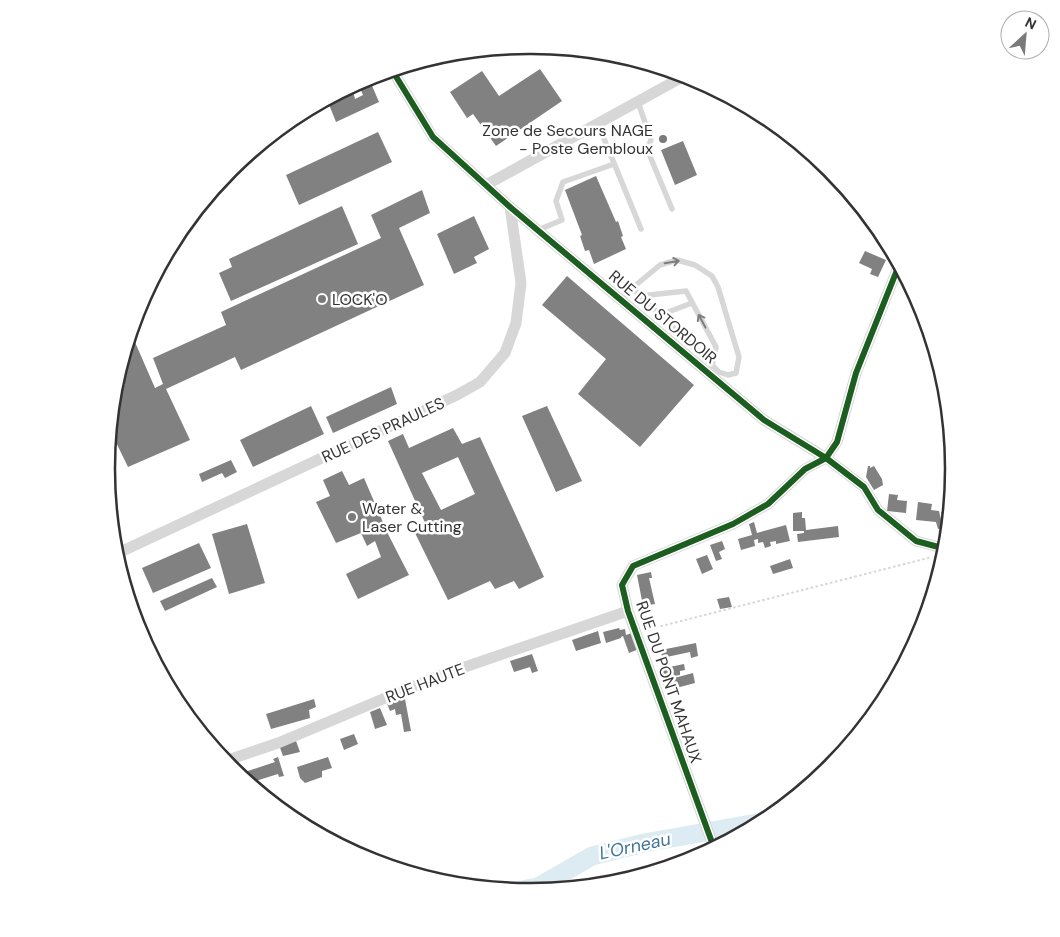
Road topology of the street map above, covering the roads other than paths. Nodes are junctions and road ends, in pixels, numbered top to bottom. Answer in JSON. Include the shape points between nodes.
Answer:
{"nodes":[{"id":1,"x":396,"y":76,"type":"edge"},
{"id":2,"x":676,"y":81,"type":"edge"},
{"id":3,"x":638,"y":102,"type":"junction"},
{"id":4,"x":598,"y":124,"type":"junction"},
{"id":5,"x":614,"y":164,"type":"junction"},
{"id":6,"x":486,"y":185,"type":"junction"},
{"id":7,"x":510,"y":207,"type":"junction"},
{"id":8,"x":672,"y":209,"type":"dead end"},
{"id":9,"x":641,"y":229,"type":"dead end"},
{"id":10,"x":537,"y":230,"type":"junction"},
{"id":11,"x":895,"y":273,"type":"edge"},
{"id":12,"x":632,"y":288,"type":"junction"},
{"id":13,"x":640,"y":296,"type":"junction"},
{"id":14,"x":619,"y":299,"type":"junction"},
{"id":15,"x":692,"y":303,"type":"junction"},
{"id":16,"x":660,"y":316,"type":"junction"},
{"id":17,"x":712,"y":366,"type":"junction"},
{"id":18,"x":826,"y":458,"type":"junction"},
{"id":19,"x":937,"y":547,"type":"edge"},
{"id":20,"x":123,"y":551,"type":"edge"},
{"id":21,"x":628,"y":610,"type":"junction"},
{"id":22,"x":233,"y":758,"type":"edge"},
{"id":23,"x":711,"y":841,"type":"edge"}],
"edges":[{"from":1,"to":6,"type":"street","name":"RUE DU STORDOIR","via":[[433,137]]},
{"from":2,"to":3,"type":"street"},
{"from":3,"to":4,"type":"street"},
{"from":3,"to":8,"type":"lane","via":[[651,140],[647,149]]},
{"from":4,"to":5,"type":"lane"},
{"from":4,"to":6,"type":"street"},
{"from":5,"to":9,"type":"lane"},
{"from":5,"to":10,"type":"lane","via":[[563,182],[556,201],[562,220]]},
{"from":6,"to":7,"type":"street","name":"RUE DU STORDOIR"},
{"from":7,"to":10,"type":"street","name":"RUE DU STORDOIR"},
{"from":7,"to":20,"type":"street","name":"RUE DES PRAULES","via":[[521,283],[516,323],[504,353],[480,382]]},
{"from":10,"to":14,"type":"street","name":"RUE DU STORDOIR"},
{"from":11,"to":18,"type":"street","via":[[856,373],[837,442]]},
{"from":12,"to":13,"type":"lane"},
{"from":12,"to":14,"type":"lane"},
{"from":12,"to":17,"type":"lane","one_way":true,"via":[[660,265],[677,260],[695,264],[712,276],[740,357],[736,373],[728,375]]},
{"from":13,"to":15,"type":"lane","via":[[686,291]]},
{"from":13,"to":16,"type":"lane"},
{"from":14,"to":18,"type":"street","name":"RUE DU STORDOIR","via":[[764,420]]},
{"from":15,"to":16,"type":"lane"},
{"from":17,"to":15,"type":"lane","one_way":true,"via":[[716,347]]},
{"from":16,"to":17,"type":"lane"},
{"from":18,"to":19,"type":"street","name":"RUE DU STORDOIR","via":[[864,486],[878,510],[916,541]]},
{"from":18,"to":21,"type":"street","name":"RUE DU PONT MAHAUX","via":[[805,469],[768,504],[733,524],[633,566],[622,586]]},
{"from":21,"to":22,"type":"street","name":"RUE HAUTE","via":[[433,678],[278,743]]},
{"from":21,"to":23,"type":"street","name":"RUE DU PONT MAHAUX"}]}
